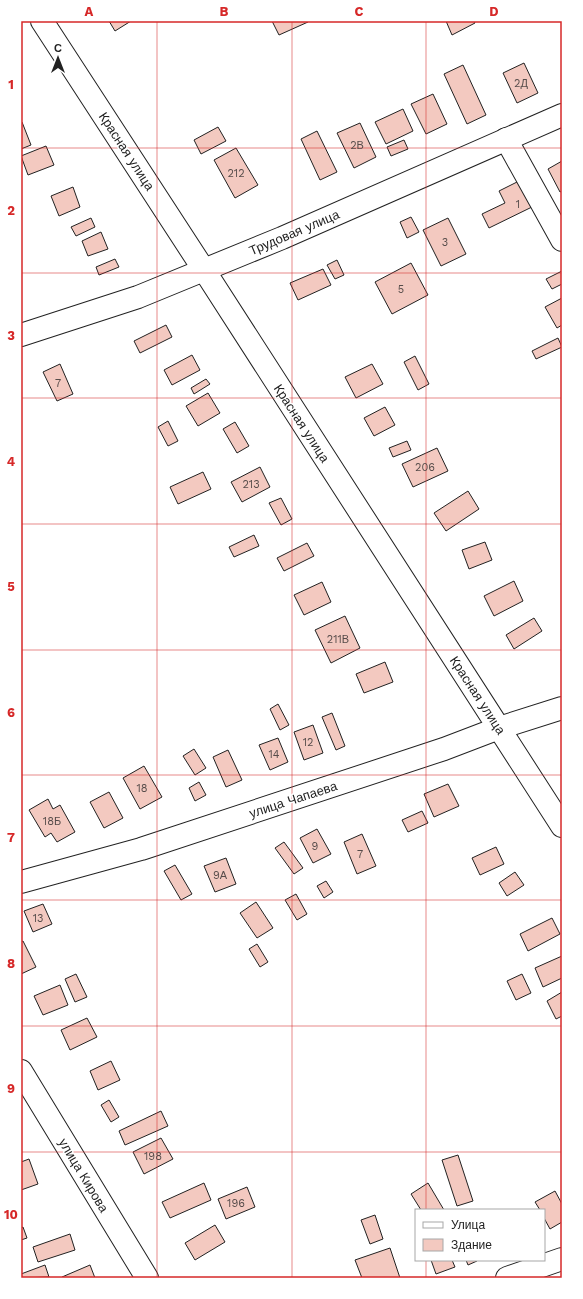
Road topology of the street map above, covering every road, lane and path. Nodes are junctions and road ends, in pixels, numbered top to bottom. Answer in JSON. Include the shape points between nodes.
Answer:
{"nodes":[{"id":1,"x":42,"y":21,"type":"edge"},
{"id":2,"x":562,"y":114,"type":"edge"},
{"id":3,"x":506,"y":139,"type":"junction"},
{"id":4,"x":562,"y":240,"type":"edge"},
{"id":5,"x":204,"y":270,"type":"junction"},
{"id":6,"x":21,"y":334,"type":"edge"},
{"id":7,"x":562,"y":708,"type":"edge"},
{"id":8,"x":499,"y":728,"type":"junction"},
{"id":9,"x":562,"y":826,"type":"edge"},
{"id":10,"x":21,"y":882,"type":"edge"},
{"id":11,"x":21,"y":1071,"type":"edge"},
{"id":12,"x":562,"y":1259,"type":"edge"},
{"id":13,"x":147,"y":1278,"type":"edge"},
{"id":14,"x":507,"y":1278,"type":"edge"}],
"edges":[{"from":1,"to":5,"type":"street","name":"Красная улица"},
{"from":2,"to":3,"type":"street","name":"Трудовая улица"},
{"from":3,"to":4,"type":"street"},
{"from":3,"to":5,"type":"street","name":"Трудовая улица"},
{"from":5,"to":6,"type":"street","name":"Трудовая улица","via":[[138,297]]},
{"from":5,"to":8,"type":"street","name":"Красная улица"},
{"from":7,"to":8,"type":"street","name":"улица Чапаева"},
{"from":8,"to":9,"type":"street","name":"Красная улица"},
{"from":8,"to":10,"type":"street","name":"улица Чапаева","via":[[444,749],[141,849]]},
{"from":11,"to":13,"type":"street","name":"улица Кирова"},
{"from":12,"to":14,"type":"street"}]}
